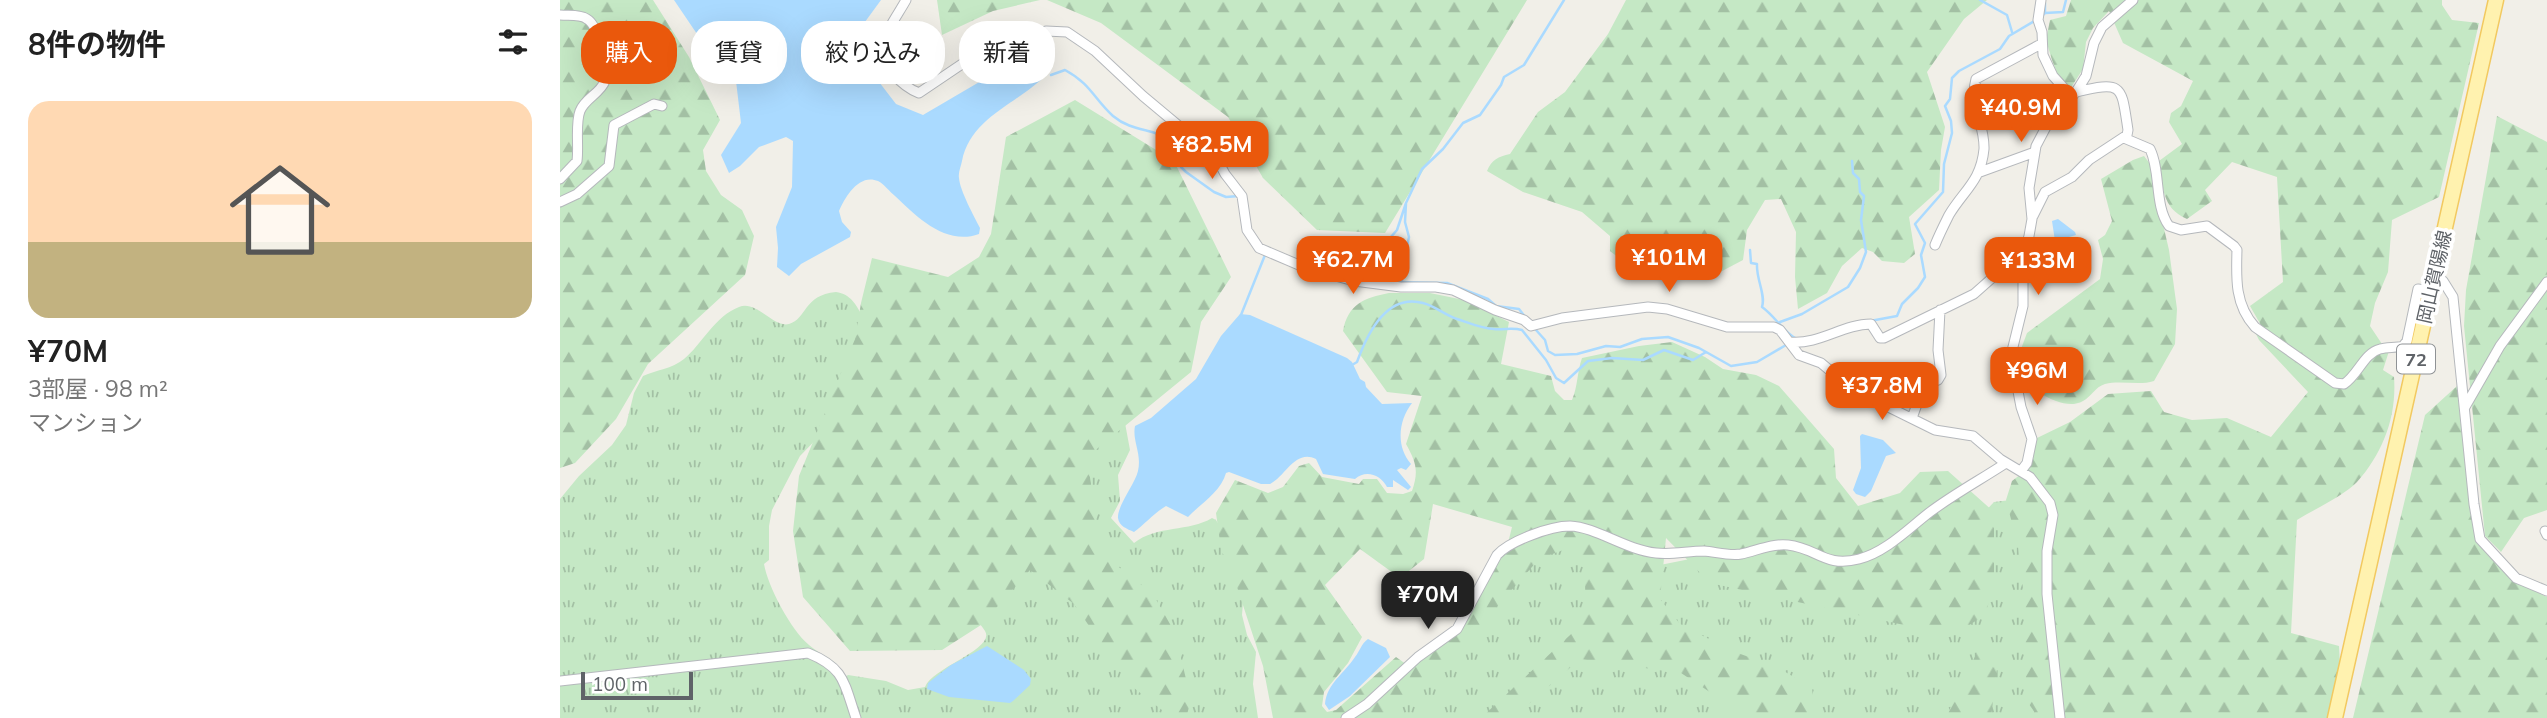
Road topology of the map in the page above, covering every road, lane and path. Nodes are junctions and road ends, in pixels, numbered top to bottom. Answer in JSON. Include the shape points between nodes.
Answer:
{"nodes":[{"id":1,"x":906,"y":0,"type":"edge"},
{"id":2,"x":2042,"y":0,"type":"edge"},
{"id":3,"x":2133,"y":0,"type":"edge"},
{"id":4,"x":2496,"y":0,"type":"edge"},
{"id":5,"x":2505,"y":0,"type":"edge"},
{"id":6,"x":560,"y":15,"type":"edge"},
{"id":7,"x":2041,"y":44,"type":"junction"},
{"id":8,"x":2074,"y":94,"type":"junction"},
{"id":9,"x":662,"y":106,"type":"dead end"},
{"id":10,"x":2123,"y":138,"type":"junction"},
{"id":11,"x":2035,"y":152,"type":"junction"},
{"id":12,"x":1980,"y":172,"type":"junction"},
{"id":13,"x":560,"y":178,"type":"edge"},
{"id":14,"x":560,"y":202,"type":"edge"},
{"id":15,"x":2032,"y":219,"type":"junction"},
{"id":16,"x":1934,"y":245,"type":"dead end"},
{"id":17,"x":2022,"y":257,"type":"junction"},
{"id":18,"x":2547,"y":282,"type":"edge"},
{"id":19,"x":2437,"y":286,"type":"junction"},
{"id":20,"x":1940,"y":310,"type":"junction"},
{"id":21,"x":1790,"y":342,"type":"junction"},
{"id":22,"x":2465,"y":407,"type":"junction"},
{"id":23,"x":1912,"y":418,"type":"junction"},
{"id":24,"x":2006,"y":464,"type":"junction"},
{"id":25,"x":2021,"y":471,"type":"junction"},
{"id":26,"x":2547,"y":591,"type":"edge"},
{"id":27,"x":560,"y":681,"type":"edge"},
{"id":28,"x":856,"y":718,"type":"edge"},
{"id":29,"x":1346,"y":718,"type":"edge"},
{"id":30,"x":2060,"y":718,"type":"edge"},
{"id":31,"x":2335,"y":718,"type":"edge"},
{"id":32,"x":2344,"y":718,"type":"edge"}],
"edges":[{"from":1,"to":21,"type":"street","via":[[883,46],[896,78],[909,89],[919,93],[994,47],[1046,31],[1067,32],[1216,157],[1242,197],[1247,230],[1259,248],[1331,275],[1380,285],[1453,290],[1531,326],[1648,307],[1727,327],[1774,327]]},
{"from":2,"to":7,"type":"street","via":[[2038,19]]},
{"from":3,"to":8,"type":"street","via":[[2102,27],[2090,66]]},
{"from":4,"to":19,"type":"main road","name":"岡山賀陽線","number":"72"},
{"from":5,"to":19,"type":"main road","name":"岡山賀陽線","number":"72"},
{"from":6,"to":13,"type":"street","via":[[583,16],[595,27],[605,81],[580,111],[577,161]]},
{"from":7,"to":8,"type":"street","via":[[2053,76]]},
{"from":7,"to":12,"type":"street","via":[[1976,79],[1973,98],[1984,140]]},
{"from":8,"to":10,"type":"street","via":[[2102,86],[2118,88],[2128,130]]},
{"from":8,"to":11,"type":"street","via":[[2040,135]]},
{"from":9,"to":14,"type":"street","via":[[654,104],[614,125],[609,166],[577,194]]},
{"from":10,"to":15,"type":"street","via":[[2045,192]]},
{"from":10,"to":19,"type":"street","via":[[2150,149],[2169,226],[2181,230],[2207,226],[2237,250],[2238,297],[2246,317],[2335,383],[2351,380],[2371,353],[2403,346],[2418,289]]},
{"from":11,"to":12,"type":"street"},
{"from":11,"to":15,"type":"street","via":[[2029,188]]},
{"from":12,"to":16,"type":"street","via":[[1948,216]]},
{"from":15,"to":17,"type":"street"},
{"from":17,"to":20,"type":"street","via":[[2008,263],[1974,294]]},
{"from":17,"to":25,"type":"street","via":[[2023,306],[2011,355],[2032,439]]},
{"from":18,"to":22,"type":"street","via":[[2500,346]]},
{"from":19,"to":22,"type":"street","via":[[2453,297]]},
{"from":19,"to":31,"type":"main road","name":"岡山賀陽線","number":"72"},
{"from":19,"to":32,"type":"main road","name":"岡山賀陽線","number":"72"},
{"from":20,"to":21,"type":"street","via":[[1884,338],[1871,324],[1860,324],[1811,341]]},
{"from":20,"to":23,"type":"street","via":[[1941,375],[1924,385]]},
{"from":21,"to":23,"type":"street","via":[[1799,355],[1821,363],[1852,389]]},
{"from":22,"to":26,"type":"street","via":[[2480,539],[2516,578]]},
{"from":23,"to":24,"type":"street","via":[[1935,430],[1973,436]]},
{"from":24,"to":25,"type":"street"},
{"from":24,"to":29,"type":"street","via":[[1872,555],[1846,562],[1831,562],[1789,545],[1733,555],[1701,551],[1659,554],[1570,526],[1506,546],[1457,629]]},
{"from":25,"to":30,"type":"street","via":[[2050,503],[2053,515],[2047,594]]},
{"from":27,"to":28,"type":"street","via":[[808,653],[838,670]]}]}
